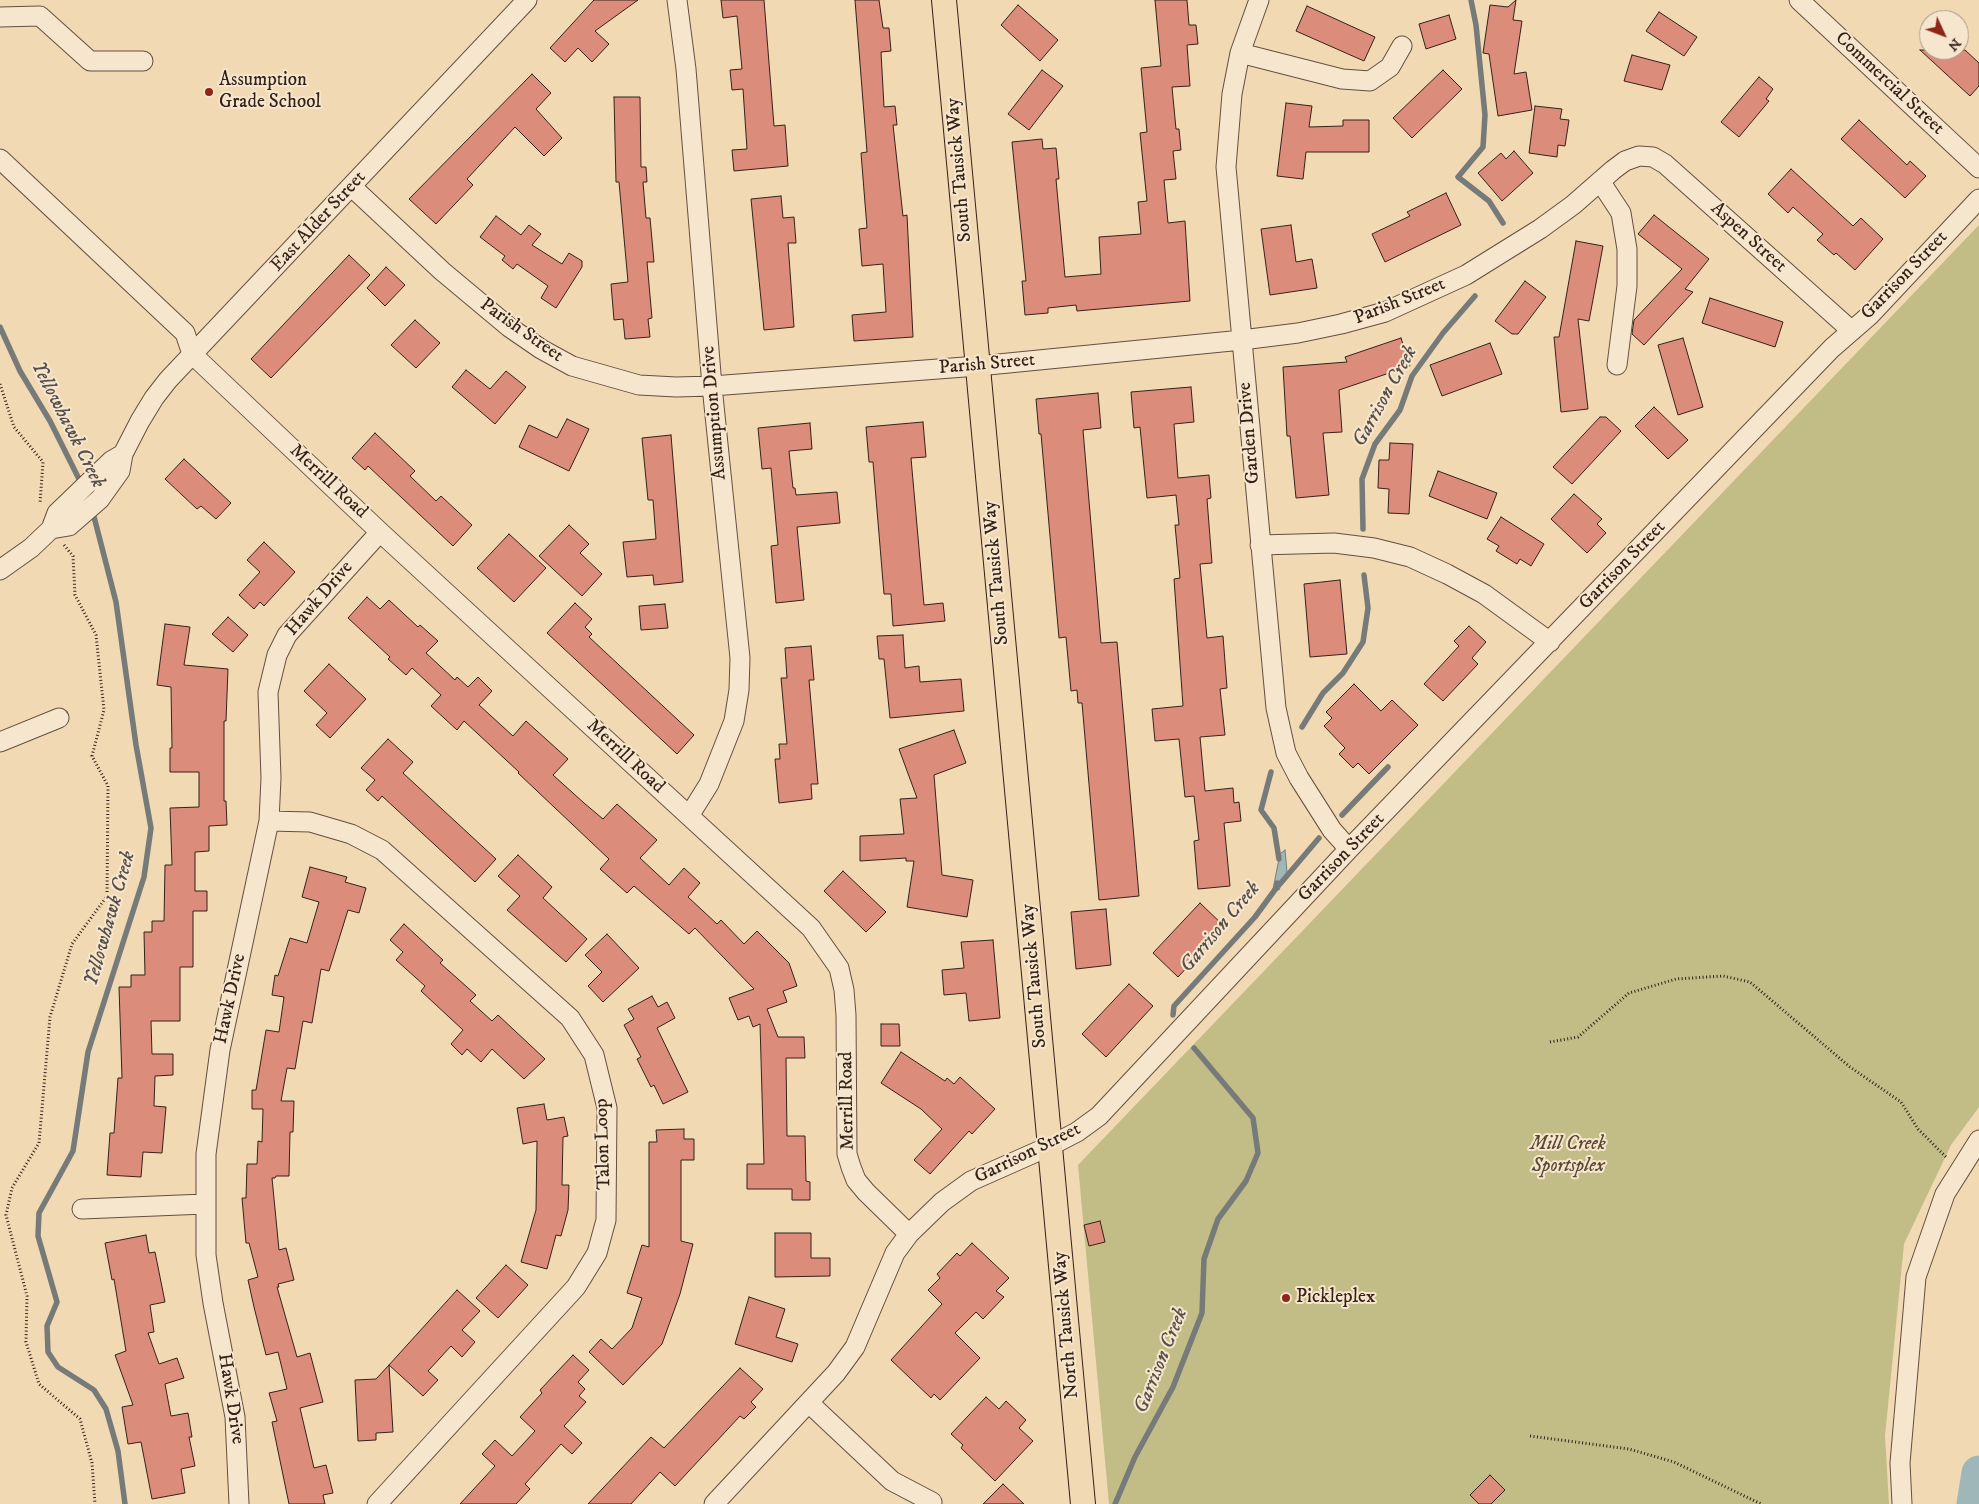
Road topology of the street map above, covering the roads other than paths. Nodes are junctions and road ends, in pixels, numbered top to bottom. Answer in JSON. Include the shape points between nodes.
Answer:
{"nodes":[{"id":1,"x":527,"y":0,"type":"edge"},
{"id":2,"x":677,"y":0,"type":"edge"},
{"id":3,"x":944,"y":0,"type":"edge"},
{"id":4,"x":1259,"y":0,"type":"edge"},
{"id":5,"x":1799,"y":0,"type":"edge"},
{"id":6,"x":0,"y":17,"type":"edge"},
{"id":7,"x":1402,"y":46,"type":"dead end"},
{"id":8,"x":1240,"y":53,"type":"junction"},
{"id":9,"x":143,"y":61,"type":"dead end"},
{"id":10,"x":1639,"y":156,"type":"joint"},
{"id":11,"x":0,"y":159,"type":"edge"},
{"id":12,"x":1979,"y":168,"type":"edge"},
{"id":13,"x":1600,"y":181,"type":"junction"},
{"id":14,"x":352,"y":187,"type":"junction"},
{"id":15,"x":1979,"y":199,"type":"edge"},
{"id":16,"x":1852,"y":330,"type":"junction"},
{"id":17,"x":1242,"y":340,"type":"junction"},
{"id":18,"x":192,"y":354,"type":"junction"},
{"id":19,"x":1617,"y":365,"type":"dead end"},
{"id":20,"x":978,"y":366,"type":"junction"},
{"id":21,"x":712,"y":386,"type":"junction"},
{"id":22,"x":380,"y":532,"type":"junction"},
{"id":23,"x":1260,"y":545,"type":"junction"},
{"id":24,"x":0,"y":570,"type":"edge"},
{"id":25,"x":1550,"y":642,"type":"junction"},
{"id":26,"x":59,"y":718,"type":"dead end"},
{"id":27,"x":0,"y":742,"type":"edge"},
{"id":28,"x":689,"y":816,"type":"junction"},
{"id":29,"x":269,"y":821,"type":"junction"},
{"id":30,"x":1349,"y":850,"type":"junction"},
{"id":31,"x":1979,"y":1140,"type":"edge"},
{"id":32,"x":1050,"y":1146,"type":"junction"},
{"id":33,"x":205,"y":1204,"type":"junction"},
{"id":34,"x":82,"y":1209,"type":"dead end"},
{"id":35,"x":909,"y":1234,"type":"junction"},
{"id":36,"x":809,"y":1403,"type":"junction"},
{"id":37,"x":932,"y":1502,"type":"dead end"},
{"id":38,"x":239,"y":1504,"type":"edge"},
{"id":39,"x":377,"y":1504,"type":"edge"},
{"id":40,"x":714,"y":1504,"type":"edge"},
{"id":41,"x":1083,"y":1504,"type":"edge"},
{"id":42,"x":1902,"y":1504,"type":"edge"}],
"edges":[{"from":1,"to":14,"type":"street","name":"East Alder Street"},
{"from":2,"to":21,"type":"street","name":"Assumption Drive","via":[[686,70]]},
{"from":3,"to":20,"type":"main road","name":"South Tausick Way"},
{"from":4,"to":8,"type":"street","name":"Garden Drive"},
{"from":5,"to":12,"type":"street","name":"Commercial Street"},
{"from":6,"to":9,"type":"street","via":[[40,16],[90,61]]},
{"from":7,"to":8,"type":"street","via":[[1390,67],[1370,81],[1342,79]]},
{"from":8,"to":17,"type":"street","name":"Garden Drive","via":[[1231,104],[1226,166]]},
{"from":10,"to":13,"type":"street","name":"Parish Street","via":[[1626,161]]},
{"from":10,"to":16,"type":"street","name":"Aspen Street","via":[[1653,157],[1665,164]]},
{"from":11,"to":18,"type":"street","via":[[185,333]]},
{"from":13,"to":17,"type":"street","name":"Parish Street","via":[[1532,234],[1428,294],[1385,312],[1341,324]]},
{"from":13,"to":19,"type":"street","via":[[1621,214],[1627,248],[1627,286]]},
{"from":14,"to":18,"type":"street","name":"East Alder Street"},
{"from":14,"to":21,"type":"street","name":"Parish Street","via":[[479,303],[541,349],[572,366],[639,385]]},
{"from":15,"to":16,"type":"street","name":"Garrison Street"},
{"from":16,"to":25,"type":"street","name":"Garrison Street"},
{"from":17,"to":20,"type":"street","name":"Parish Street"},
{"from":17,"to":23,"type":"street","name":"Garden Drive"},
{"from":18,"to":22,"type":"street","name":"Merrill Road"},
{"from":18,"to":24,"type":"street","name":"East Alder Street","via":[[154,398],[123,454],[120,471],[100,499],[68,526],[51,529]]},
{"from":20,"to":21,"type":"street","name":"Parish Street"},
{"from":20,"to":32,"type":"main road","name":"South Tausick Way"},
{"from":21,"to":28,"type":"street","name":"Assumption Drive","via":[[740,658],[739,690],[734,721],[723,753]]},
{"from":22,"to":28,"type":"street","name":"Merrill Road"},
{"from":22,"to":29,"type":"street","name":"Hawk Drive","via":[[302,616],[277,655],[268,692]]},
{"from":23,"to":25,"type":"street","via":[[1334,543],[1410,557],[1484,594]]},
{"from":23,"to":30,"type":"street","name":"Garden Drive","via":[[1276,708],[1286,753],[1315,805]]},
{"from":25,"to":30,"type":"street","name":"Garrison Street"},
{"from":26,"to":27,"type":"street"},
{"from":28,"to":35,"type":"street","name":"Merrill Road","via":[[810,928],[839,968],[846,1015],[847,1154],[856,1180]]},
{"from":29,"to":33,"type":"street","name":"Hawk Drive","via":[[220,1050],[206,1154]]},
{"from":29,"to":39,"type":"street","name":"Talon Loop","via":[[310,822],[351,834],[382,850],[570,1018],[594,1055],[607,1108],[606,1220],[598,1253],[576,1288]]},
{"from":30,"to":32,"type":"street","name":"Garrison Street","via":[[1100,1116]]},
{"from":31,"to":42,"type":"street","via":[[1945,1194],[1916,1277],[1900,1463]]},
{"from":32,"to":35,"type":"street","name":"Garrison Street","via":[[971,1181],[942,1202]]},
{"from":32,"to":41,"type":"main road","name":"North Tausick Way"},
{"from":33,"to":34,"type":"street"},
{"from":33,"to":38,"type":"street","name":"Hawk Drive","via":[[206,1254],[235,1417]]},
{"from":35,"to":36,"type":"street","name":"Garrison Street","via":[[895,1253],[855,1346]]},
{"from":36,"to":37,"type":"street","via":[[892,1481]]},
{"from":36,"to":40,"type":"street","name":"Garrison Street"}]}
